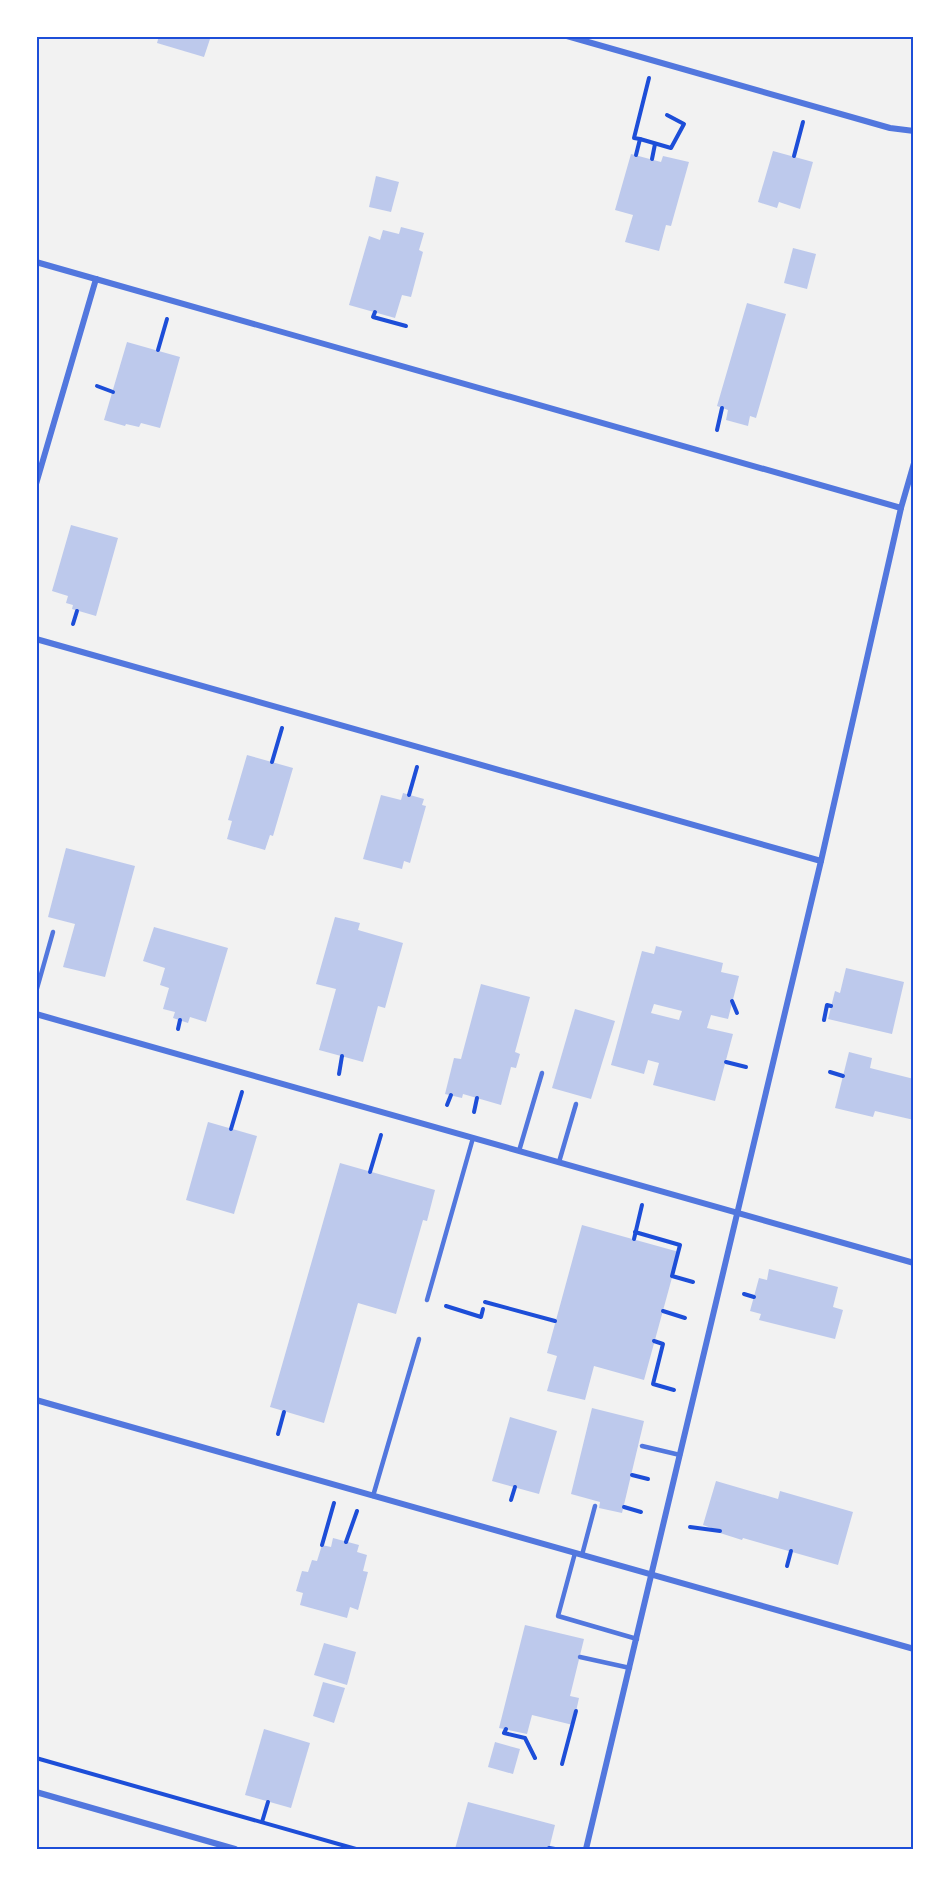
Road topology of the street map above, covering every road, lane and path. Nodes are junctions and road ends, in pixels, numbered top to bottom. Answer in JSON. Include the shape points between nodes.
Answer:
{"nodes":[{"id":1,"x":567,"y":36,"type":"edge"},
{"id":2,"x":654,"y":61,"type":"junction"},
{"id":3,"x":667,"y":115,"type":"dead end"},
{"id":4,"x":914,"y":131,"type":"edge"},
{"id":5,"x":640,"y":139,"type":"junction"},
{"id":6,"x":655,"y":144,"type":"junction"},
{"id":7,"x":636,"y":155,"type":"dead end"},
{"id":8,"x":652,"y":159,"type":"dead end"},
{"id":9,"x":36,"y":262,"type":"edge"},
{"id":10,"x":96,"y":279,"type":"junction"},
{"id":11,"x":375,"y":312,"type":"dead end"},
{"id":12,"x":406,"y":326,"type":"dead end"},
{"id":13,"x":98,"y":386,"type":"dead end"},
{"id":14,"x":112,"y":392,"type":"dead end"},
{"id":15,"x":722,"y":408,"type":"dead end"},
{"id":16,"x":717,"y":430,"type":"dead end"},
{"id":17,"x":914,"y":463,"type":"edge"},
{"id":18,"x":36,"y":484,"type":"edge"},
{"id":19,"x":901,"y":508,"type":"junction"},
{"id":20,"x":77,"y":611,"type":"dead end"},
{"id":21,"x":73,"y":624,"type":"dead end"},
{"id":22,"x":36,"y":639,"type":"edge"},
{"id":23,"x":821,"y":861,"type":"junction"},
{"id":24,"x":53,"y":932,"type":"dead end"},
{"id":25,"x":36,"y":992,"type":"edge"},
{"id":26,"x":732,"y":1001,"type":"dead end"},
{"id":27,"x":831,"y":1006,"type":"dead end"},
{"id":28,"x":737,"y":1013,"type":"dead end"},
{"id":29,"x":36,"y":1014,"type":"edge"},
{"id":30,"x":180,"y":1020,"type":"dead end"},
{"id":31,"x":824,"y":1020,"type":"dead end"},
{"id":32,"x":178,"y":1029,"type":"dead end"},
{"id":33,"x":342,"y":1056,"type":"dead end"},
{"id":34,"x":726,"y":1062,"type":"dead end"},
{"id":35,"x":746,"y":1067,"type":"dead end"},
{"id":36,"x":831,"y":1072,"type":"dead end"},
{"id":37,"x":542,"y":1073,"type":"dead end"},
{"id":38,"x":339,"y":1074,"type":"dead end"},
{"id":39,"x":843,"y":1076,"type":"dead end"},
{"id":40,"x":451,"y":1095,"type":"dead end"},
{"id":41,"x":477,"y":1098,"type":"dead end"},
{"id":42,"x":576,"y":1104,"type":"dead end"},
{"id":43,"x":447,"y":1105,"type":"dead end"},
{"id":44,"x":474,"y":1112,"type":"dead end"},
{"id":45,"x":381,"y":1135,"type":"dead end"},
{"id":46,"x":473,"y":1138,"type":"junction"},
{"id":47,"x":519,"y":1151,"type":"junction"},
{"id":48,"x":559,"y":1162,"type":"junction"},
{"id":49,"x":370,"y":1172,"type":"dead end"},
{"id":50,"x":738,"y":1213,"type":"junction"},
{"id":51,"x":635,"y":1232,"type":"dead end"},
{"id":52,"x":914,"y":1263,"type":"edge"},
{"id":53,"x":693,"y":1282,"type":"dead end"},
{"id":54,"x":744,"y":1294,"type":"dead end"},
{"id":55,"x":754,"y":1298,"type":"dead end"},
{"id":56,"x":427,"y":1300,"type":"joint"},
{"id":57,"x":485,"y":1302,"type":"dead end"},
{"id":58,"x":483,"y":1309,"type":"dead end"},
{"id":59,"x":663,"y":1311,"type":"dead end"},
{"id":60,"x":685,"y":1318,"type":"dead end"},
{"id":61,"x":555,"y":1320,"type":"dead end"},
{"id":62,"x":419,"y":1339,"type":"dead end"},
{"id":63,"x":654,"y":1341,"type":"dead end"},
{"id":64,"x":695,"y":1396,"type":"junction"},
{"id":65,"x":36,"y":1400,"type":"edge"},
{"id":66,"x":284,"y":1412,"type":"dead end"},
{"id":67,"x":278,"y":1434,"type":"dead end"},
{"id":68,"x":642,"y":1446,"type":"dead end"},
{"id":69,"x":680,"y":1455,"type":"junction"},
{"id":70,"x":632,"y":1475,"type":"dead end"},
{"id":71,"x":648,"y":1479,"type":"dead end"},
{"id":72,"x":339,"y":1486,"type":"junction"},
{"id":73,"x":515,"y":1487,"type":"dead end"},
{"id":74,"x":363,"y":1493,"type":"junction"},
{"id":75,"x":373,"y":1496,"type":"junction"},
{"id":76,"x":511,"y":1500,"type":"dead end"},
{"id":77,"x":595,"y":1506,"type":"dead end"},
{"id":78,"x":624,"y":1506,"type":"dead end"},
{"id":79,"x":641,"y":1512,"type":"dead end"},
{"id":80,"x":690,"y":1527,"type":"dead end"},
{"id":81,"x":720,"y":1531,"type":"dead end"},
{"id":82,"x":346,"y":1542,"type":"dead end"},
{"id":83,"x":322,"y":1545,"type":"dead end"},
{"id":84,"x":792,"y":1551,"type":"dead end"},
{"id":85,"x":578,"y":1554,"type":"junction"},
{"id":86,"x":787,"y":1566,"type":"dead end"},
{"id":87,"x":652,"y":1575,"type":"junction"},
{"id":88,"x":637,"y":1639,"type":"junction"},
{"id":89,"x":914,"y":1649,"type":"edge"},
{"id":90,"x":580,"y":1657,"type":"dead end"},
{"id":91,"x":630,"y":1668,"type":"junction"},
{"id":92,"x":576,"y":1711,"type":"dead end"},
{"id":93,"x":506,"y":1729,"type":"dead end"},
{"id":94,"x":36,"y":1758,"type":"edge"},
{"id":95,"x":535,"y":1758,"type":"dead end"},
{"id":96,"x":562,"y":1764,"type":"dead end"},
{"id":97,"x":36,"y":1792,"type":"edge"},
{"id":98,"x":268,"y":1802,"type":"dead end"},
{"id":99,"x":262,"y":1822,"type":"junction"},
{"id":100,"x":549,"y":1848,"type":"edge"},
{"id":101,"x":235,"y":1849,"type":"edge"},
{"id":102,"x":356,"y":1849,"type":"edge"},
{"id":103,"x":555,"y":1849,"type":"edge"},
{"id":104,"x":586,"y":1849,"type":"edge"}],
"edges":[{"from":1,"to":2,"type":"street"},
{"from":2,"to":4,"type":"street","via":[[890,128]]},
{"from":2,"to":5,"type":"path","via":[[634,138]]},
{"from":3,"to":6,"type":"path","via":[[684,124],[671,148]]},
{"from":5,"to":6,"type":"path"},
{"from":5,"to":7,"type":"path"},
{"from":6,"to":8,"type":"path"},
{"from":9,"to":10,"type":"street"},
{"from":10,"to":18,"type":"street"},
{"from":10,"to":19,"type":"street"},
{"from":11,"to":12,"type":"path","via":[[373,317]]},
{"from":13,"to":14,"type":"path"},
{"from":15,"to":16,"type":"path"},
{"from":17,"to":19,"type":"street"},
{"from":19,"to":23,"type":"street"},
{"from":20,"to":21,"type":"path"},
{"from":22,"to":23,"type":"street"},
{"from":23,"to":50,"type":"street"},
{"from":24,"to":25,"type":"lane"},
{"from":26,"to":28,"type":"path"},
{"from":27,"to":31,"type":"path","via":[[827,1005]]},
{"from":29,"to":46,"type":"street"},
{"from":30,"to":32,"type":"path"},
{"from":33,"to":38,"type":"path"},
{"from":34,"to":35,"type":"path"},
{"from":36,"to":39,"type":"path"},
{"from":37,"to":47,"type":"lane"},
{"from":40,"to":43,"type":"path"},
{"from":41,"to":44,"type":"path"},
{"from":42,"to":48,"type":"lane"},
{"from":45,"to":49,"type":"path"},
{"from":46,"to":47,"type":"street"},
{"from":46,"to":56,"type":"lane"},
{"from":47,"to":48,"type":"street"},
{"from":48,"to":50,"type":"street"},
{"from":50,"to":52,"type":"street"},
{"from":50,"to":64,"type":"street"},
{"from":51,"to":53,"type":"path","via":[[680,1245],[672,1276]]},
{"from":54,"to":55,"type":"path"},
{"from":56,"to":58,"type":"path","via":[[481,1317]]},
{"from":57,"to":61,"type":"path"},
{"from":59,"to":60,"type":"path"},
{"from":62,"to":75,"type":"lane"},
{"from":63,"to":64,"type":"path","via":[[663,1344],[653,1384]]},
{"from":64,"to":69,"type":"street"},
{"from":65,"to":72,"type":"street"},
{"from":66,"to":67,"type":"path"},
{"from":68,"to":69,"type":"lane"},
{"from":69,"to":87,"type":"street"},
{"from":70,"to":71,"type":"path"},
{"from":72,"to":74,"type":"street"},
{"from":72,"to":83,"type":"path"},
{"from":73,"to":76,"type":"path"},
{"from":74,"to":75,"type":"street"},
{"from":74,"to":82,"type":"path"},
{"from":75,"to":85,"type":"street"},
{"from":77,"to":85,"type":"lane"},
{"from":78,"to":79,"type":"path"},
{"from":80,"to":81,"type":"path"},
{"from":84,"to":86,"type":"path"},
{"from":85,"to":87,"type":"street"},
{"from":85,"to":88,"type":"lane","via":[[558,1616]]},
{"from":87,"to":88,"type":"street"},
{"from":87,"to":89,"type":"street"},
{"from":88,"to":91,"type":"street"},
{"from":90,"to":91,"type":"lane"},
{"from":91,"to":104,"type":"street"},
{"from":92,"to":96,"type":"path"},
{"from":93,"to":95,"type":"path","via":[[504,1733],[525,1738]]},
{"from":94,"to":99,"type":"path"},
{"from":97,"to":101,"type":"street"},
{"from":98,"to":99,"type":"path"},
{"from":99,"to":102,"type":"path"},
{"from":100,"to":103,"type":"path"}]}
